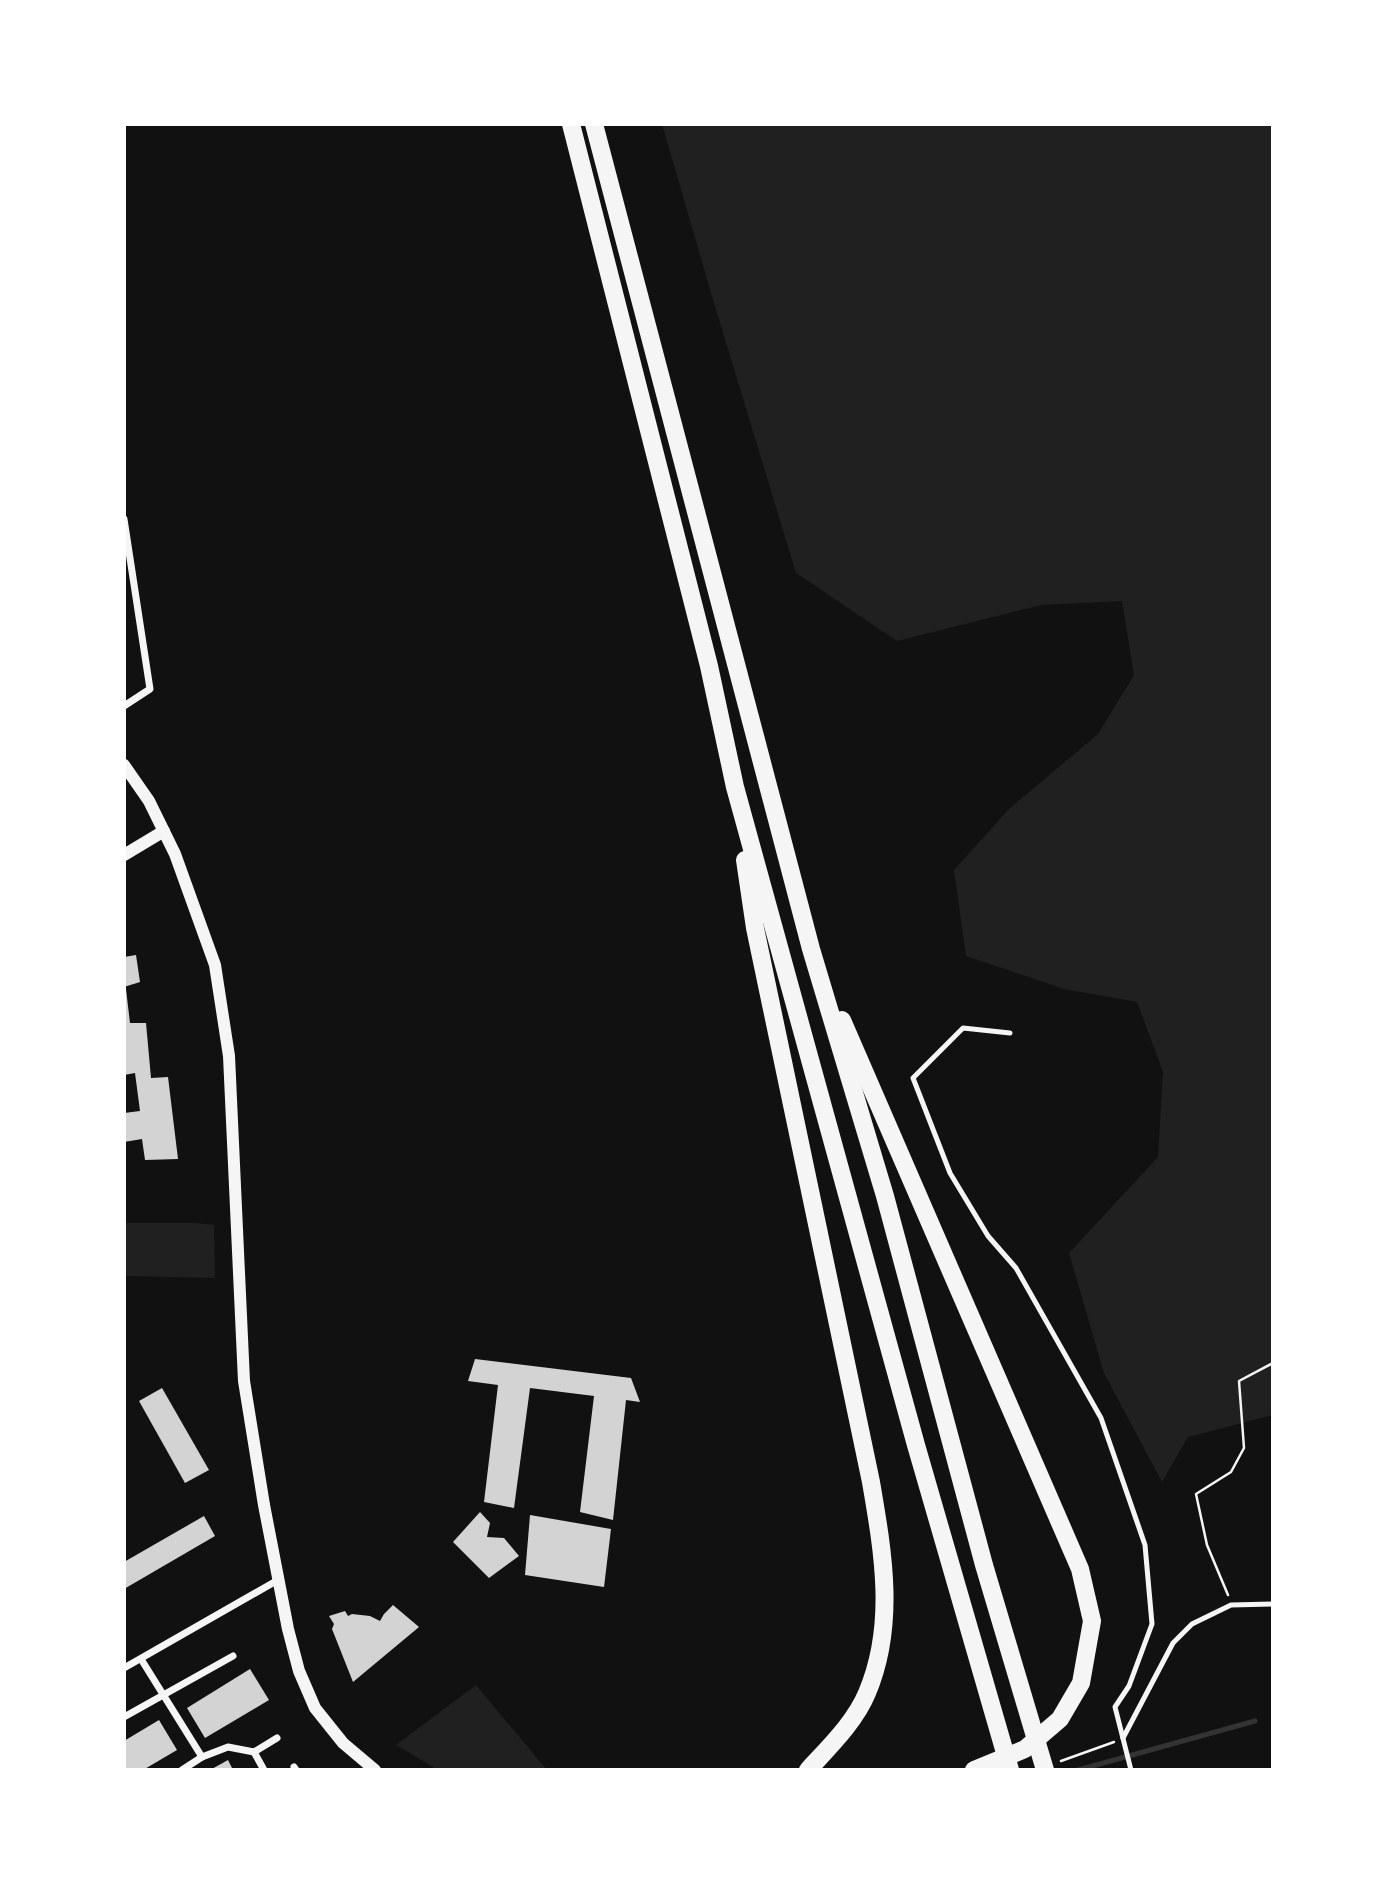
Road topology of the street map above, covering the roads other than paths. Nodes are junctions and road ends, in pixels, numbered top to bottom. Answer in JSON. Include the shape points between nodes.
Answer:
{"nodes":[{"id":1,"x":571,"y":124,"type":"edge"},
{"id":2,"x":594,"y":124,"type":"edge"},
{"id":3,"x":124,"y":519,"type":"edge"},
{"id":4,"x":124,"y":706,"type":"edge"},
{"id":5,"x":124,"y":765,"type":"edge"},
{"id":6,"x":735,"y":787,"type":"junction"},
{"id":7,"x":164,"y":831,"type":"junction"},
{"id":8,"x":124,"y":855,"type":"edge"},
{"id":9,"x":811,"y":948,"type":"junction"},
{"id":10,"x":1010,"y":1033,"type":"dead end"},
{"id":11,"x":279,"y":1580,"type":"junction"},
{"id":12,"x":1273,"y":1604,"type":"edge"},
{"id":13,"x":233,"y":1656,"type":"dead end"},
{"id":14,"x":141,"y":1659,"type":"junction"},
{"id":15,"x":124,"y":1668,"type":"edge"},
{"id":16,"x":164,"y":1694,"type":"junction"},
{"id":17,"x":124,"y":1717,"type":"edge"},
{"id":18,"x":277,"y":1738,"type":"dead end"},
{"id":19,"x":1123,"y":1738,"type":"junction"},
{"id":20,"x":254,"y":1752,"type":"junction"},
{"id":21,"x":202,"y":1757,"type":"junction"},
{"id":22,"x":182,"y":1770,"type":"edge"},
{"id":23,"x":264,"y":1770,"type":"edge"},
{"id":24,"x":374,"y":1770,"type":"edge"},
{"id":25,"x":808,"y":1770,"type":"edge"},
{"id":26,"x":974,"y":1770,"type":"edge"},
{"id":27,"x":1010,"y":1770,"type":"edge"},
{"id":28,"x":1045,"y":1770,"type":"edge"},
{"id":29,"x":1131,"y":1770,"type":"edge"}],
"edges":[{"from":1,"to":6,"type":"highway"},
{"from":2,"to":9,"type":"highway"},
{"from":3,"to":4,"type":"street","via":[[150,689]]},
{"from":5,"to":7,"type":"street"},
{"from":6,"to":25,"type":"highway","via":[[755,928],[871,1482],[885,1582],[878,1660],[866,1695]]},
{"from":6,"to":27,"type":"highway"},
{"from":7,"to":8,"type":"street"},
{"from":7,"to":11,"type":"street","via":[[215,965],[229,1056],[244,1381]]},
{"from":9,"to":26,"type":"highway","via":[[1080,1569],[1092,1621],[1081,1683],[1059,1719],[1025,1749]]},
{"from":9,"to":28,"type":"highway"},
{"from":10,"to":19,"type":"lane","via":[[962,1028],[913,1078],[950,1173],[988,1236],[1016,1268],[1101,1418],[1145,1545],[1152,1624],[1129,1686],[1115,1707]]},
{"from":11,"to":14,"type":"street"},
{"from":11,"to":24,"type":"street","via":[[299,1671],[315,1708],[343,1743]]},
{"from":12,"to":19,"type":"lane","via":[[1231,1605],[1192,1624],[1173,1643]]},
{"from":13,"to":16,"type":"street"},
{"from":14,"to":15,"type":"street"},
{"from":14,"to":16,"type":"street"},
{"from":16,"to":17,"type":"street"},
{"from":16,"to":21,"type":"street"},
{"from":18,"to":20,"type":"street"},
{"from":19,"to":29,"type":"lane"},
{"from":20,"to":21,"type":"street","via":[[228,1747]]},
{"from":20,"to":23,"type":"street"},
{"from":21,"to":22,"type":"street"}]}
